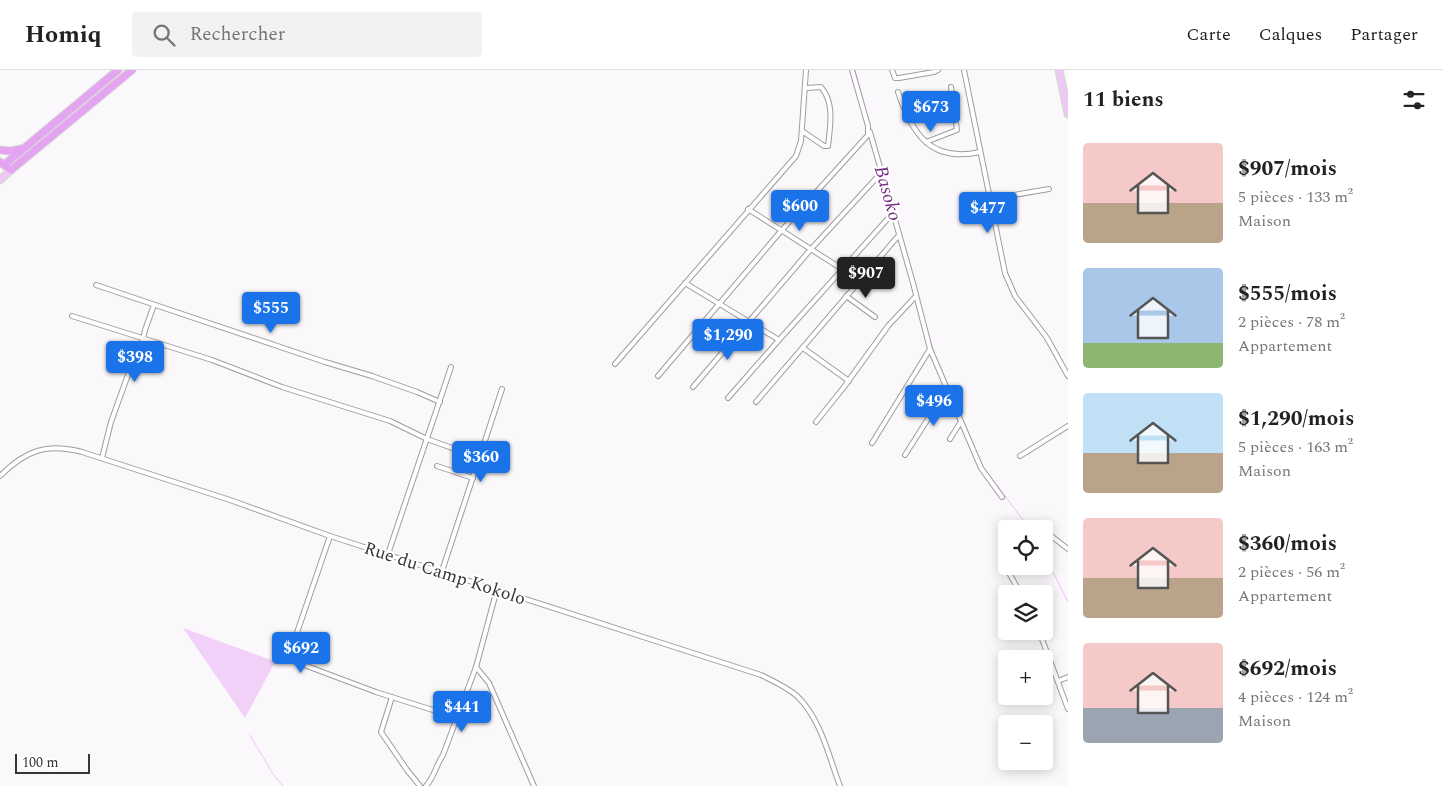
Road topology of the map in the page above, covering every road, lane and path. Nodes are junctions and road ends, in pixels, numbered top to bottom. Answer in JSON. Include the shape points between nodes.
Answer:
{"nodes":[{"id":1,"x":118,"y":70,"type":"edge"},
{"id":2,"x":132,"y":70,"type":"edge"},
{"id":3,"x":806,"y":70,"type":"edge"},
{"id":4,"x":852,"y":70,"type":"edge"},
{"id":5,"x":892,"y":70,"type":"edge"},
{"id":6,"x":938,"y":70,"type":"edge"},
{"id":7,"x":964,"y":70,"type":"edge"},
{"id":8,"x":1059,"y":70,"type":"edge"},
{"id":9,"x":951,"y":87,"type":"dead end"},
{"id":10,"x":806,"y":88,"type":"junction"},
{"id":11,"x":898,"y":92,"type":"dead end"},
{"id":12,"x":1068,"y":114,"type":"edge"},
{"id":13,"x":802,"y":131,"type":"junction"},
{"id":14,"x":870,"y":132,"type":"junction"},
{"id":15,"x":926,"y":142,"type":"junction"},
{"id":16,"x":23,"y":148,"type":"junction"},
{"id":17,"x":0,"y":151,"type":"edge"},
{"id":18,"x":980,"y":152,"type":"junction"},
{"id":19,"x":12,"y":158,"type":"junction"},
{"id":20,"x":18,"y":164,"type":"junction"},
{"id":21,"x":1,"y":166,"type":"edge"},
{"id":22,"x":11,"y":170,"type":"junction"},
{"id":23,"x":880,"y":173,"type":"junction"},
{"id":24,"x":0,"y":180,"type":"edge"},
{"id":25,"x":1049,"y":189,"type":"dead end"},
{"id":26,"x":990,"y":199,"type":"junction"},
{"id":27,"x":748,"y":209,"type":"junction"},
{"id":28,"x":892,"y":214,"type":"junction"},
{"id":29,"x":782,"y":231,"type":"junction"},
{"id":30,"x":899,"y":235,"type":"junction"},
{"id":31,"x":811,"y":250,"type":"junction"},
{"id":32,"x":842,"y":270,"type":"junction"},
{"id":33,"x":685,"y":283,"type":"junction"},
{"id":34,"x":96,"y":285,"type":"dead end"},
{"id":35,"x":846,"y":296,"type":"junction"},
{"id":36,"x":916,"y":296,"type":"junction"},
{"id":37,"x":719,"y":304,"type":"junction"},
{"id":38,"x":154,"y":305,"type":"junction"},
{"id":39,"x":72,"y":316,"type":"dead end"},
{"id":40,"x":874,"y":316,"type":"dead end"},
{"id":41,"x":750,"y":322,"type":"junction"},
{"id":42,"x":143,"y":339,"type":"junction"},
{"id":43,"x":779,"y":340,"type":"junction"},
{"id":44,"x":803,"y":348,"type":"junction"},
{"id":45,"x":930,"y":349,"type":"junction"},
{"id":46,"x":615,"y":364,"type":"dead end"},
{"id":47,"x":451,"y":367,"type":"dead end"},
{"id":48,"x":658,"y":376,"type":"dead end"},
{"id":49,"x":1068,"y":376,"type":"edge"},
{"id":50,"x":849,"y":380,"type":"junction"},
{"id":51,"x":692,"y":387,"type":"dead end"},
{"id":52,"x":502,"y":389,"type":"dead end"},
{"id":53,"x":947,"y":389,"type":"junction"},
{"id":54,"x":728,"y":398,"type":"dead end"},
{"id":55,"x":440,"y":402,"type":"junction"},
{"id":56,"x":756,"y":402,"type":"dead end"},
{"id":57,"x":816,"y":422,"type":"dead end"},
{"id":58,"x":960,"y":423,"type":"junction"},
{"id":59,"x":1068,"y":426,"type":"edge"},
{"id":60,"x":427,"y":439,"type":"junction"},
{"id":61,"x":950,"y":439,"type":"dead end"},
{"id":62,"x":872,"y":443,"type":"dead end"},
{"id":63,"x":905,"y":454,"type":"dead end"},
{"id":64,"x":1020,"y":456,"type":"dead end"},
{"id":65,"x":102,"y":458,"type":"junction"},
{"id":66,"x":480,"y":458,"type":"junction"},
{"id":67,"x":437,"y":466,"type":"dead end"},
{"id":68,"x":0,"y":476,"type":"edge"},
{"id":69,"x":473,"y":478,"type":"junction"},
{"id":70,"x":1002,"y":497,"type":"dead end"},
{"id":71,"x":330,"y":536,"type":"junction"},
{"id":72,"x":1053,"y":537,"type":"edge"},
{"id":73,"x":1068,"y":549,"type":"edge"},
{"id":74,"x":388,"y":554,"type":"junction"},
{"id":75,"x":442,"y":571,"type":"junction"},
{"id":76,"x":497,"y":589,"type":"junction"},
{"id":77,"x":1042,"y":640,"type":"edge"},
{"id":78,"x":476,"y":667,"type":"junction"},
{"id":79,"x":1068,"y":677,"type":"edge"},
{"id":80,"x":1058,"y":680,"type":"junction"},
{"id":81,"x":392,"y":697,"type":"junction"},
{"id":82,"x":1068,"y":709,"type":"edge"},
{"id":83,"x":458,"y":718,"type":"junction"},
{"id":84,"x":420,"y":786,"type":"edge"},
{"id":85,"x":426,"y":786,"type":"edge"},
{"id":86,"x":534,"y":786,"type":"edge"},
{"id":87,"x":840,"y":786,"type":"edge"}],
"edges":[{"from":1,"to":16,"type":"highway"},
{"from":2,"to":20,"type":"highway"},
{"from":3,"to":10,"type":"street"},
{"from":4,"to":14,"type":"street"},
{"from":5,"to":6,"type":"street","via":[[895,78]]},
{"from":7,"to":18,"type":"street"},
{"from":8,"to":12,"type":"main road"},
{"from":9,"to":15,"type":"street","via":[[957,130]]},
{"from":10,"to":13,"type":"street"},
{"from":10,"to":13,"type":"street","via":[[824,91],[831,114],[828,146]]},
{"from":11,"to":15,"type":"street","via":[[906,115]]},
{"from":13,"to":27,"type":"street","via":[[796,156]]},
{"from":14,"to":23,"type":"street"},
{"from":14,"to":29,"type":"street"},
{"from":15,"to":18,"type":"street","via":[[954,156]]},
{"from":16,"to":17,"type":"highway"},
{"from":16,"to":19,"type":"highway"},
{"from":17,"to":19,"type":"highway"},
{"from":18,"to":26,"type":"street"},
{"from":19,"to":20,"type":"highway"},
{"from":19,"to":21,"type":"highway"},
{"from":20,"to":22,"type":"highway"},
{"from":21,"to":22,"type":"highway"},
{"from":22,"to":24,"type":"main road"},
{"from":23,"to":28,"type":"street"},
{"from":23,"to":31,"type":"street"},
{"from":25,"to":26,"type":"street"},
{"from":26,"to":49,"type":"street","via":[[1005,273],[1015,296],[1047,338]]},
{"from":27,"to":29,"type":"street"},
{"from":27,"to":33,"type":"street"},
{"from":28,"to":30,"type":"street"},
{"from":28,"to":32,"type":"street"},
{"from":29,"to":31,"type":"street"},
{"from":29,"to":37,"type":"street"},
{"from":30,"to":35,"type":"street"},
{"from":30,"to":36,"type":"street"},
{"from":31,"to":32,"type":"street"},
{"from":31,"to":41,"type":"street"},
{"from":32,"to":43,"type":"street"},
{"from":33,"to":37,"type":"street"},
{"from":33,"to":46,"type":"street"},
{"from":34,"to":38,"type":"street"},
{"from":35,"to":40,"type":"street"},
{"from":35,"to":44,"type":"street"},
{"from":36,"to":45,"type":"street"},
{"from":36,"to":50,"type":"street","via":[[888,326]]},
{"from":37,"to":41,"type":"street"},
{"from":37,"to":48,"type":"street"},
{"from":38,"to":42,"type":"street"},
{"from":38,"to":55,"type":"street","via":[[372,376]]},
{"from":39,"to":42,"type":"street"},
{"from":41,"to":43,"type":"street"},
{"from":41,"to":51,"type":"street"},
{"from":42,"to":60,"type":"street","via":[[390,420]]},
{"from":42,"to":65,"type":"street","via":[[111,422]]},
{"from":43,"to":54,"type":"street"},
{"from":44,"to":50,"type":"street"},
{"from":44,"to":56,"type":"street"},
{"from":45,"to":53,"type":"street"},
{"from":45,"to":62,"type":"street"},
{"from":47,"to":55,"type":"street"},
{"from":50,"to":57,"type":"street"},
{"from":52,"to":66,"type":"street"},
{"from":53,"to":58,"type":"street"},
{"from":53,"to":63,"type":"street"},
{"from":55,"to":60,"type":"street"},
{"from":58,"to":61,"type":"street"},
{"from":58,"to":70,"type":"street","via":[[981,468]]},
{"from":59,"to":64,"type":"street"},
{"from":60,"to":66,"type":"street"},
{"from":60,"to":74,"type":"street"},
{"from":65,"to":68,"type":"street","name":"Rue du Camp Kokolo","via":[[60,447],[44,449],[18,460]]},
{"from":65,"to":71,"type":"street","name":"Rue du Camp Kokolo"},
{"from":66,"to":69,"type":"street"},
{"from":67,"to":69,"type":"street"},
{"from":69,"to":75,"type":"street"},
{"from":71,"to":74,"type":"street","name":"Rue du Camp Kokolo"},
{"from":71,"to":81,"type":"street","via":[[288,659]]},
{"from":72,"to":73,"type":"street"},
{"from":74,"to":75,"type":"street","name":"Rue du Camp Kokolo"},
{"from":75,"to":76,"type":"street","name":"Rue du Camp Kokolo"},
{"from":76,"to":78,"type":"street"},
{"from":76,"to":87,"type":"street","name":"Rue du Camp Kokolo","via":[[775,682],[798,697],[814,719]]},
{"from":77,"to":80,"type":"street"},
{"from":78,"to":83,"type":"street"},
{"from":78,"to":86,"type":"street","via":[[489,683]]},
{"from":79,"to":80,"type":"street"},
{"from":80,"to":82,"type":"street"},
{"from":81,"to":83,"type":"street"},
{"from":81,"to":84,"type":"street","via":[[381,732]]},
{"from":83,"to":85,"type":"street","via":[[436,772]]}]}
